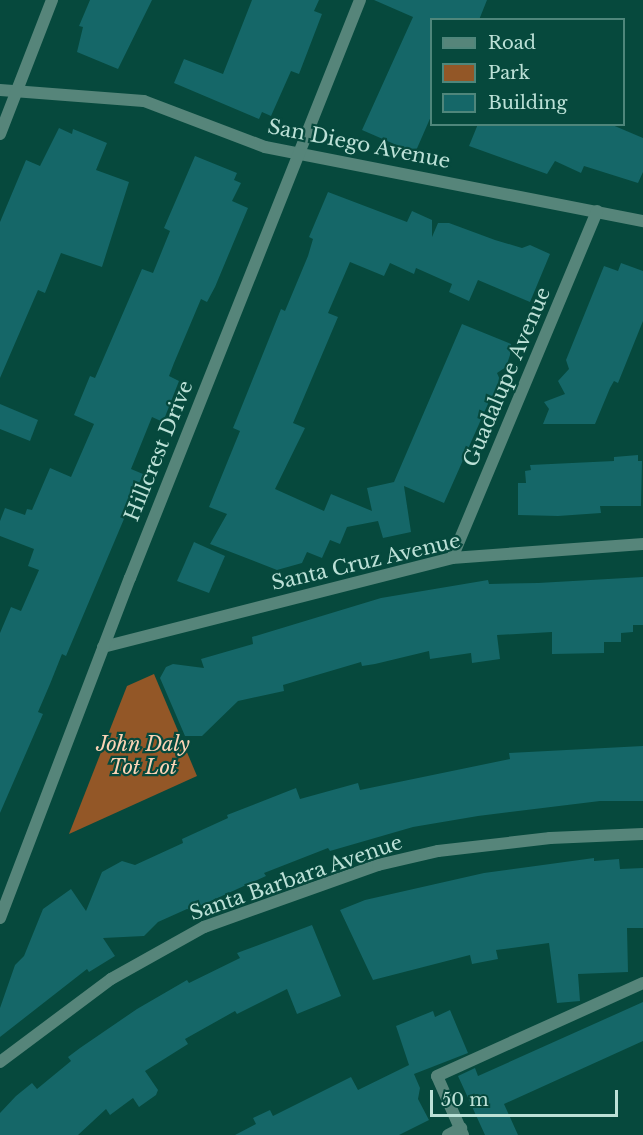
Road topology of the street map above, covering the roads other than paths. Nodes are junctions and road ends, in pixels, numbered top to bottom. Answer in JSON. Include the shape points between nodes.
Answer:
{"nodes":[{"id":1,"x":52,"y":0,"type":"edge"},
{"id":2,"x":360,"y":0,"type":"edge"},
{"id":3,"x":0,"y":90,"type":"edge"},
{"id":4,"x":16,"y":94,"type":"junction"},
{"id":5,"x":0,"y":134,"type":"edge"},
{"id":6,"x":298,"y":152,"type":"junction"},
{"id":7,"x":597,"y":211,"type":"junction"},
{"id":8,"x":643,"y":221,"type":"edge"},
{"id":9,"x":643,"y":544,"type":"edge"},
{"id":10,"x":452,"y":558,"type":"junction"},
{"id":11,"x":103,"y":647,"type":"junction"},
{"id":12,"x":643,"y":834,"type":"edge"},
{"id":13,"x":0,"y":918,"type":"edge"},
{"id":14,"x":643,"y":983,"type":"edge"},
{"id":15,"x":0,"y":1062,"type":"edge"},
{"id":16,"x":462,"y":1132,"type":"edge"},
{"id":17,"x":448,"y":1135,"type":"edge"}],
"edges":[{"from":1,"to":4,"type":"street"},
{"from":2,"to":6,"type":"street","name":"Hillcrest Drive"},
{"from":3,"to":4,"type":"street","name":"San Diego Avenue"},
{"from":4,"to":5,"type":"street"},
{"from":4,"to":6,"type":"street","name":"San Diego Avenue","via":[[144,101],[266,147]]},
{"from":6,"to":7,"type":"street","name":"San Diego Avenue"},
{"from":6,"to":11,"type":"street","name":"Hillcrest Drive"},
{"from":7,"to":8,"type":"street","name":"San Diego Avenue"},
{"from":7,"to":10,"type":"street","name":"Guadalupe Avenue"},
{"from":9,"to":10,"type":"street","name":"Santa Cruz Avenue"},
{"from":10,"to":11,"type":"street","name":"Santa Cruz Avenue"},
{"from":11,"to":13,"type":"street","name":"Hillcrest Drive"},
{"from":12,"to":15,"type":"street","name":"Santa Barbara Avenue","via":[[550,838],[450,850],[378,865],[204,927],[111,979]]},
{"from":14,"to":16,"type":"street","via":[[437,1076]]},
{"from":16,"to":17,"type":"street"}]}
